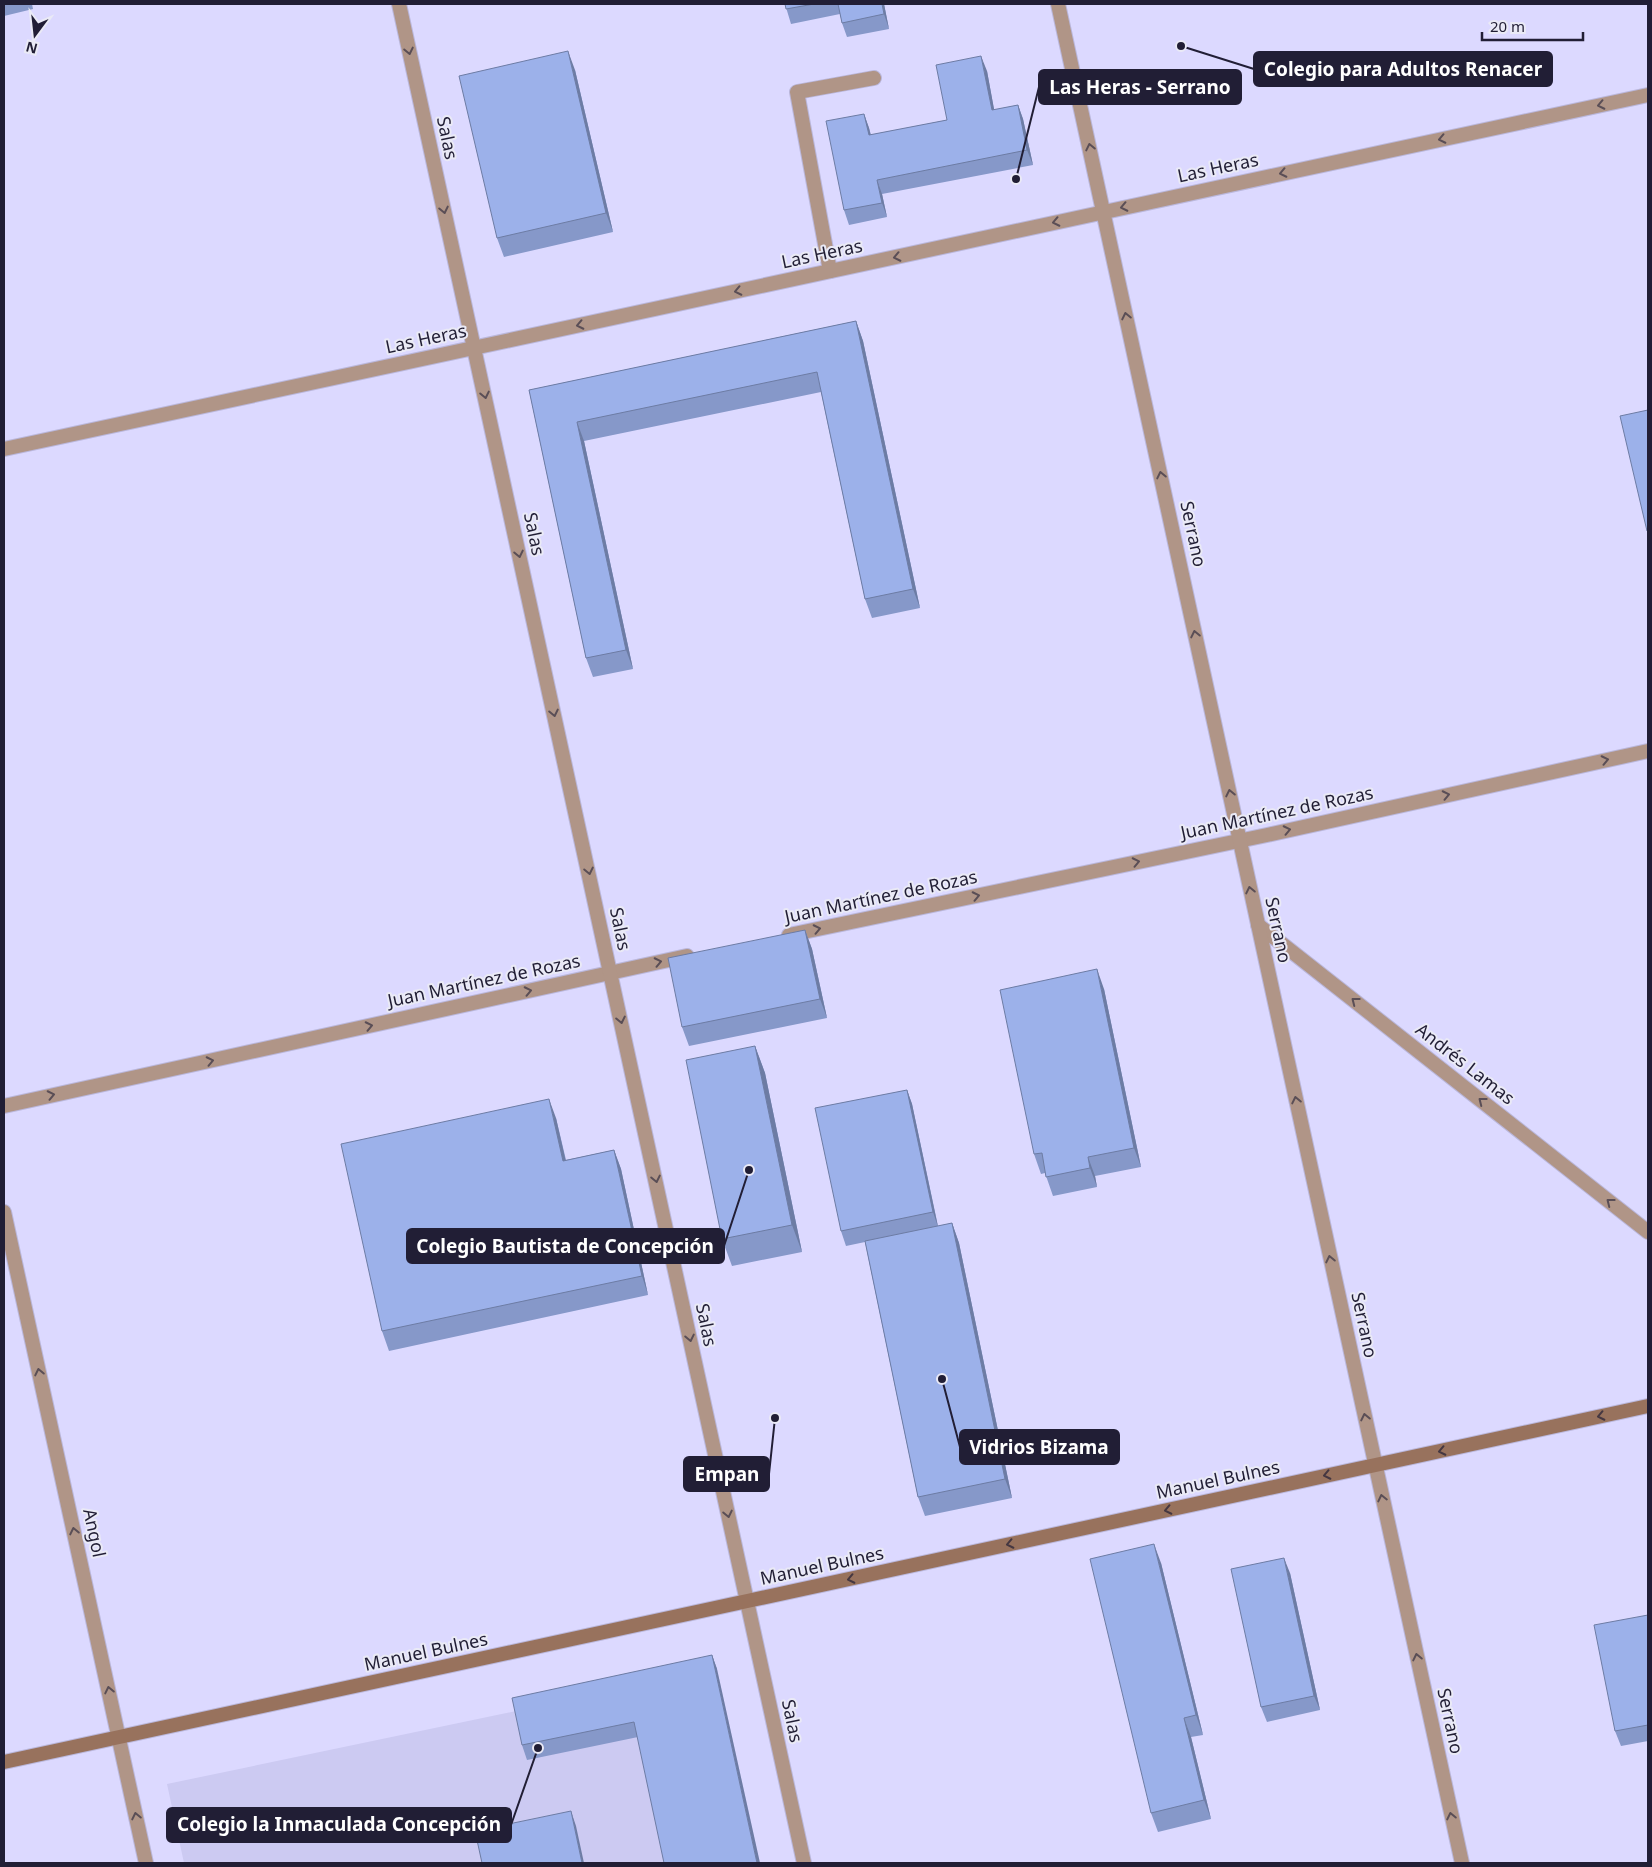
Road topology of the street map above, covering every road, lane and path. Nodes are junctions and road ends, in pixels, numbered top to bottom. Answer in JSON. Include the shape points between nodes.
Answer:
{"nodes":[{"id":1,"x":399,"y":4,"type":"edge"},
{"id":2,"x":1058,"y":4,"type":"edge"},
{"id":3,"x":874,"y":78,"type":"dead end"},
{"id":4,"x":1648,"y":95,"type":"edge"},
{"id":5,"x":1104,"y":212,"type":"junction"},
{"id":6,"x":830,"y":271,"type":"junction"},
{"id":7,"x":474,"y":348,"type":"junction"},
{"id":8,"x":4,"y":449,"type":"edge"},
{"id":9,"x":1648,"y":751,"type":"edge"},
{"id":10,"x":1240,"y":840,"type":"junction"},
{"id":11,"x":1258,"y":925,"type":"junction"},
{"id":12,"x":772,"y":938,"type":"edge"},
{"id":13,"x":704,"y":953,"type":"edge"},
{"id":14,"x":611,"y":973,"type":"junction"},
{"id":15,"x":4,"y":1106,"type":"edge"},
{"id":16,"x":4,"y":1212,"type":"edge"},
{"id":17,"x":1648,"y":1232,"type":"edge"},
{"id":18,"x":1648,"y":1406,"type":"edge"},
{"id":19,"x":1375,"y":1465,"type":"junction"},
{"id":20,"x":747,"y":1601,"type":"junction"},
{"id":21,"x":119,"y":1737,"type":"junction"},
{"id":22,"x":4,"y":1762,"type":"edge"},
{"id":23,"x":146,"y":1863,"type":"edge"},
{"id":24,"x":804,"y":1863,"type":"edge"},
{"id":25,"x":1462,"y":1863,"type":"edge"}],
"edges":[{"from":1,"to":7,"type":"street","name":"Salas","one_way":true},
{"from":5,"to":2,"type":"street","name":"Serrano","one_way":true},
{"from":3,"to":6,"type":"street","via":[[796,92]]},
{"from":4,"to":5,"type":"street","name":"Las Heras","one_way":true},
{"from":5,"to":6,"type":"street","name":"Las Heras","one_way":true},
{"from":10,"to":5,"type":"street","name":"Serrano","one_way":true},
{"from":6,"to":7,"type":"street","name":"Las Heras","one_way":true},
{"from":7,"to":8,"type":"street","name":"Las Heras"},
{"from":7,"to":14,"type":"street","name":"Salas","one_way":true},
{"from":10,"to":9,"type":"street","name":"Juan Martínez de Rozas","one_way":true},
{"from":11,"to":10,"type":"street","name":"Serrano","one_way":true},
{"from":12,"to":10,"type":"street","name":"Juan Martínez de Rozas","one_way":true},
{"from":17,"to":11,"type":"street","name":"Andrés Lamas","one_way":true},
{"from":19,"to":11,"type":"street","name":"Serrano","one_way":true},
{"from":14,"to":13,"type":"street","name":"Juan Martínez de Rozas","one_way":true},
{"from":15,"to":14,"type":"street","name":"Juan Martínez de Rozas","one_way":true},
{"from":14,"to":20,"type":"street","name":"Salas","one_way":true},
{"from":21,"to":16,"type":"street","name":"Angol","one_way":true},
{"from":18,"to":19,"type":"main road","name":"Manuel Bulnes","one_way":true},
{"from":19,"to":20,"type":"main road","name":"Manuel Bulnes","one_way":true},
{"from":25,"to":19,"type":"street","name":"Serrano","one_way":true},
{"from":20,"to":21,"type":"main road","name":"Manuel Bulnes"},
{"from":20,"to":24,"type":"street","name":"Salas"},
{"from":21,"to":22,"type":"main road","name":"Manuel Bulnes"},
{"from":23,"to":21,"type":"street","name":"Angol","one_way":true}]}
